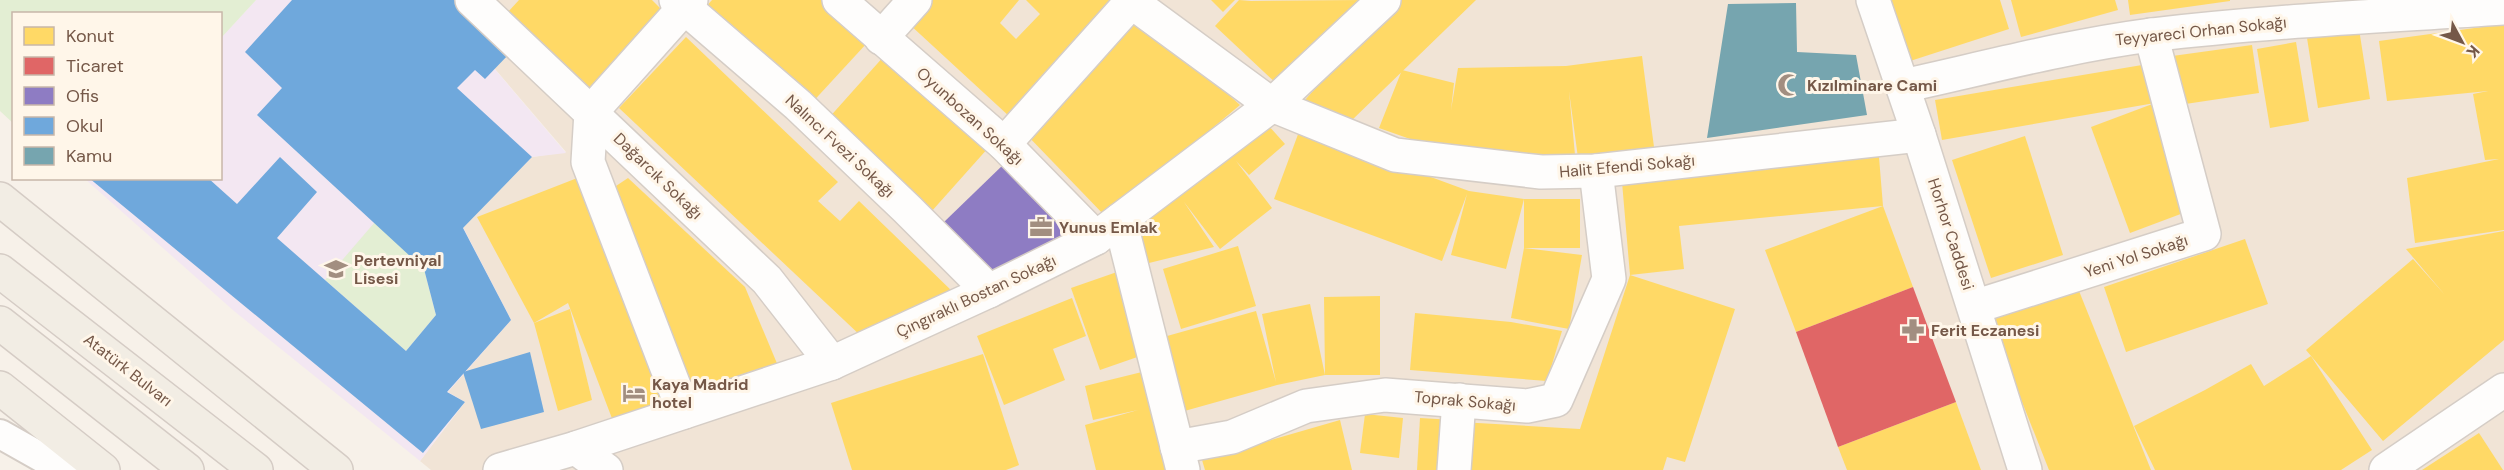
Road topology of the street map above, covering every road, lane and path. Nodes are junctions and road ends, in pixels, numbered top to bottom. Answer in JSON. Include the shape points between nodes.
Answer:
{"nodes":[{"id":1,"x":472,"y":0,"type":"edge"},
{"id":2,"x":839,"y":0,"type":"edge"},
{"id":3,"x":915,"y":0,"type":"edge"},
{"id":4,"x":1384,"y":0,"type":"edge"},
{"id":5,"x":1873,"y":0,"type":"edge"},
{"id":6,"x":1131,"y":1,"type":"edge"},
{"id":7,"x":684,"y":2,"type":"edge"},
{"id":8,"x":2504,"y":8,"type":"edge"},
{"id":9,"x":2304,"y":10,"type":"edge"},
{"id":10,"x":2151,"y":35,"type":"junction"},
{"id":11,"x":881,"y":38,"type":"junction"},
{"id":12,"x":1903,"y":86,"type":"junction"},
{"id":13,"x":1272,"y":105,"type":"junction"},
{"id":14,"x":591,"y":112,"type":"junction"},
{"id":15,"x":1919,"y":135,"type":"junction"},
{"id":16,"x":1004,"y":144,"type":"junction"},
{"id":17,"x":1596,"y":171,"type":"junction"},
{"id":18,"x":0,"y":199,"type":"edge"},
{"id":19,"x":1108,"y":229,"type":"junction"},
{"id":20,"x":0,"y":271,"type":"edge"},
{"id":21,"x":989,"y":291,"type":"junction"},
{"id":22,"x":1974,"y":307,"type":"junction"},
{"id":23,"x":0,"y":323,"type":"edge"},
{"id":24,"x":832,"y":363,"type":"junction"},
{"id":25,"x":0,"y":388,"type":"edge"},
{"id":26,"x":2504,"y":390,"type":"edge"},
{"id":27,"x":1459,"y":400,"type":"junction"},
{"id":28,"x":684,"y":412,"type":"junction"},
{"id":29,"x":0,"y":434,"type":"edge"},
{"id":30,"x":576,"y":448,"type":"junction"},
{"id":31,"x":1180,"y":458,"type":"edge"},
{"id":32,"x":64,"y":470,"type":"edge"},
{"id":33,"x":103,"y":470,"type":"edge"},
{"id":34,"x":187,"y":470,"type":"edge"},
{"id":35,"x":256,"y":470,"type":"edge"},
{"id":36,"x":336,"y":470,"type":"edge"},
{"id":37,"x":500,"y":470,"type":"edge"},
{"id":38,"x":606,"y":470,"type":"edge"},
{"id":39,"x":1454,"y":470,"type":"edge"},
{"id":40,"x":2025,"y":470,"type":"edge"},
{"id":41,"x":2386,"y":470,"type":"edge"}],
"edges":[{"from":1,"to":14,"type":"street","name":"Dağarcık Sokağı"},
{"from":2,"to":11,"type":"street","name":"Oyunbozan Sokağı"},
{"from":3,"to":11,"type":"street"},
{"from":4,"to":13,"type":"street","name":"Çıngıraklı Bostan Sokağı"},
{"from":5,"to":12,"type":"street","name":"Horhor Caddesi"},
{"from":6,"to":13,"type":"street","name":"Halit Efendi Sokağı"},
{"from":6,"to":16,"type":"street"},
{"from":7,"to":14,"type":"street"},
{"from":7,"to":21,"type":"street","name":"Nalıncı Fvezi Sokağı","via":[[908,209]]},
{"from":8,"to":9,"type":"street","name":"Teyyareci Orhan Sokağı"},
{"from":9,"to":10,"type":"street","name":"Teyyareci Orhan Sokağı"},
{"from":10,"to":12,"type":"street","name":"Teyyareci Orhan Sokağı","via":[[2064,49]]},
{"from":10,"to":22,"type":"street","name":"Yeni Yol Sokağı","via":[[2204,234]]},
{"from":11,"to":16,"type":"street","name":"Oyunbozan Sokağı"},
{"from":12,"to":15,"type":"street","name":"Horhor Caddesi"},
{"from":13,"to":17,"type":"street","name":"Halit Efendi Sokağı","via":[[1395,155],[1541,172]]},
{"from":13,"to":19,"type":"street","name":"Çıngıraklı Bostan Sokağı"},
{"from":14,"to":24,"type":"street","name":"Dağarcık Sokağı","via":[[767,280]]},
{"from":14,"to":28,"type":"street","via":[[588,162]]},
{"from":15,"to":17,"type":"street","name":"Halit Efendi Sokağı"},
{"from":15,"to":22,"type":"street","name":"Horhor Caddesi"},
{"from":16,"to":19,"type":"street","name":"Oyunbozan Sokağı"},
{"from":17,"to":27,"type":"street","name":"Toprak Sokağı","via":[[1609,279],[1557,400],[1527,406]]},
{"from":18,"to":36,"type":"main road"},
{"from":19,"to":21,"type":"street","name":"Çıngıraklı Bostan Sokağı"},
{"from":19,"to":31,"type":"street"},
{"from":20,"to":35,"type":"main road","name":"Atatürk Bulvarı"},
{"from":21,"to":24,"type":"street","name":"Çıngıraklı Bostan Sokağı"},
{"from":22,"to":40,"type":"street","name":"Horhor Caddesi"},
{"from":23,"to":34,"type":"main road"},
{"from":24,"to":28,"type":"street","name":"Çıngıraklı Bostan Sokağı"},
{"from":25,"to":33,"type":"main road"},
{"from":26,"to":41,"type":"street"},
{"from":27,"to":31,"type":"street","name":"Toprak Sokağı","via":[[1385,395],[1306,406]]},
{"from":27,"to":39,"type":"street"},
{"from":28,"to":30,"type":"street","name":"Çıngıraklı Bostan Sokağı"},
{"from":29,"to":32,"type":"street"},
{"from":30,"to":37,"type":"street","name":"Çıngıraklı Bostan Sokağı"},
{"from":30,"to":38,"type":"street"}]}
